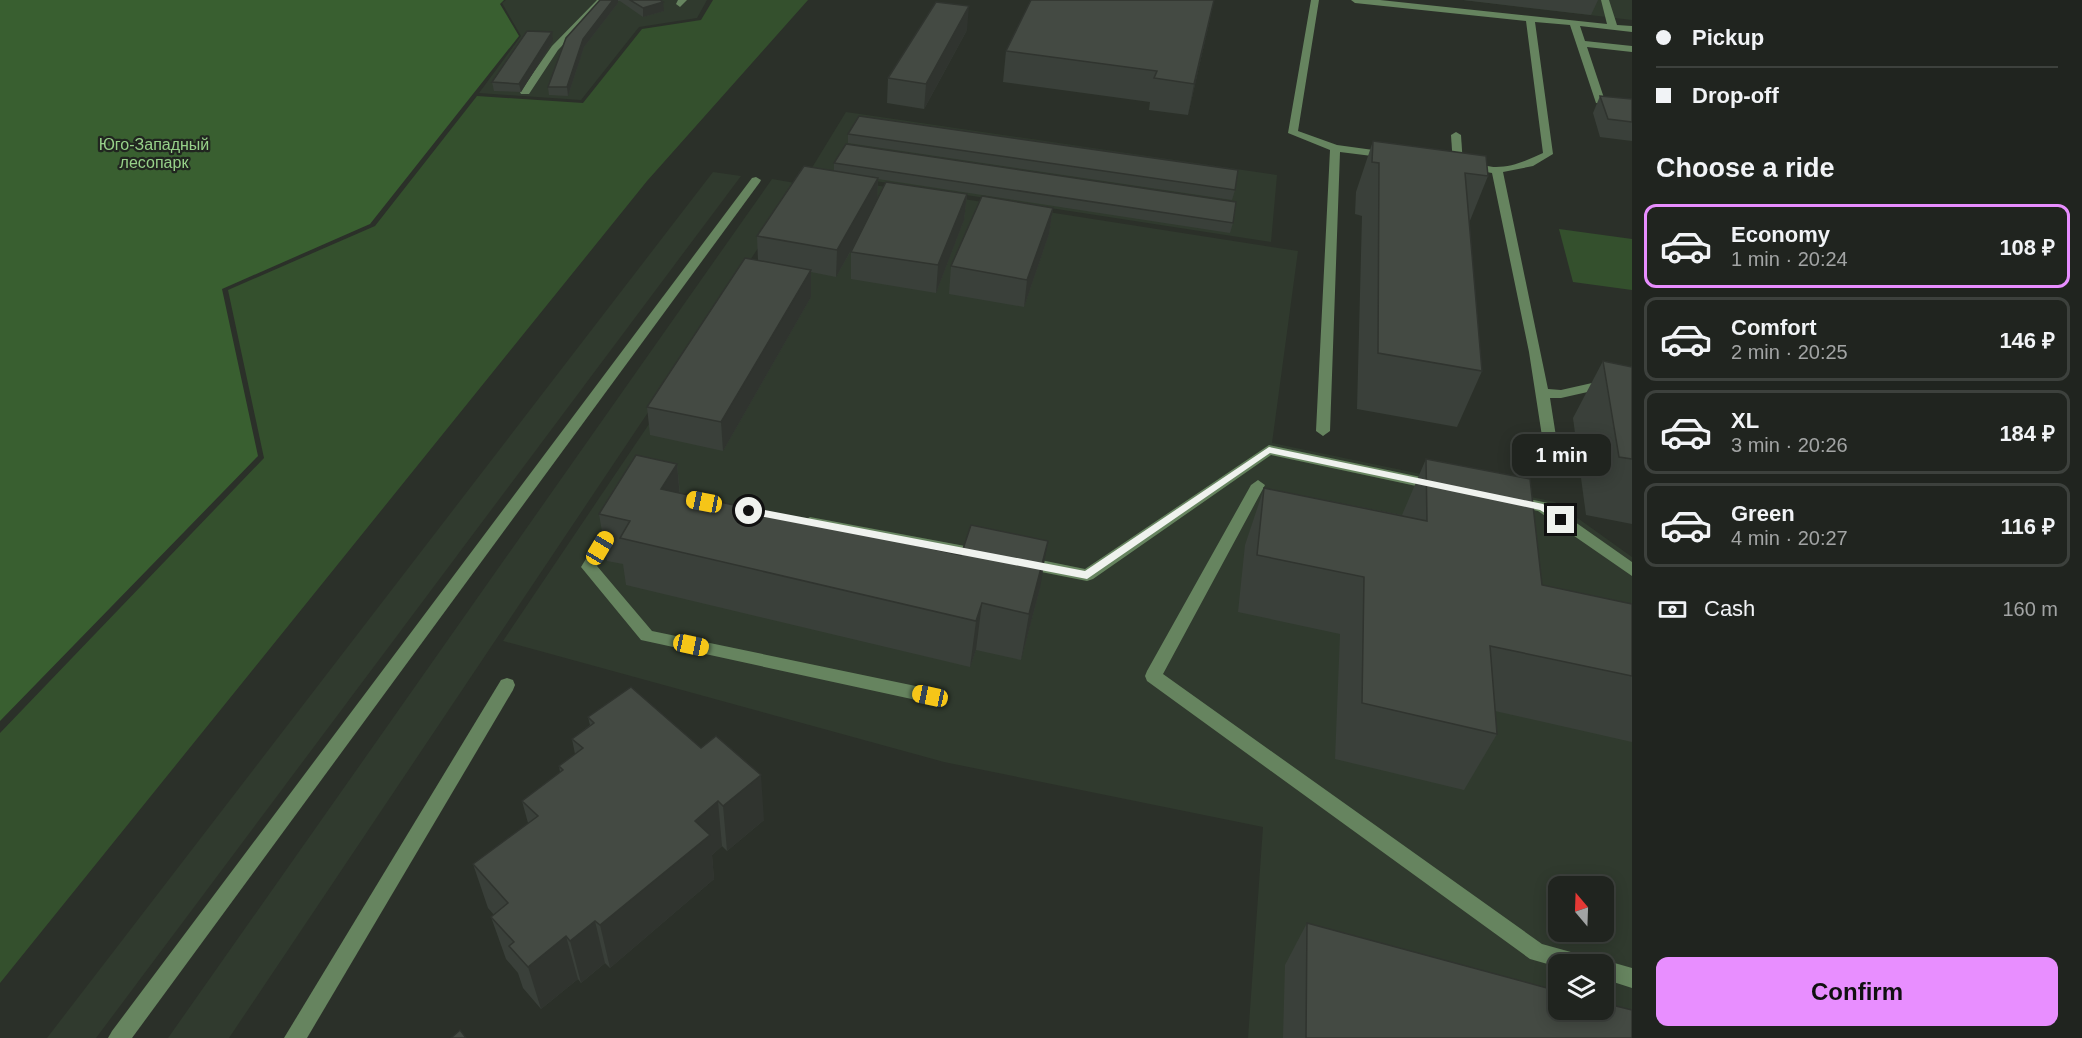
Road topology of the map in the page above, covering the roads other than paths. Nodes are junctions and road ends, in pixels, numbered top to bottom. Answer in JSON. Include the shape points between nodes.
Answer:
{"nodes":[{"id":1,"x":602,"y":0,"type":"edge"},
{"id":2,"x":1315,"y":0,"type":"edge"},
{"id":3,"x":1355,"y":0,"type":"edge"},
{"id":4,"x":1605,"y":0,"type":"edge"},
{"id":5,"x":1530,"y":18,"type":"junction"},
{"id":6,"x":1574,"y":23,"type":"junction"},
{"id":7,"x":1613,"y":27,"type":"junction"},
{"id":8,"x":1632,"y":29,"type":"edge"},
{"id":9,"x":1582,"y":44,"type":"junction"},
{"id":10,"x":1632,"y":49,"type":"edge"},
{"id":11,"x":525,"y":92,"type":"dead end"},
{"id":12,"x":1632,"y":104,"type":"edge"},
{"id":13,"x":1456,"y":135,"type":"dead end"},
{"id":14,"x":1335,"y":148,"type":"junction"},
{"id":15,"x":1402,"y":157,"type":"edge"},
{"id":16,"x":1497,"y":170,"type":"junction"},
{"id":17,"x":756,"y":180,"type":"dead end"},
{"id":18,"x":1632,"y":378,"type":"edge"},
{"id":19,"x":1543,"y":393,"type":"junction"},
{"id":20,"x":1323,"y":431,"type":"dead end"},
{"id":21,"x":1556,"y":475,"type":"dead end"},
{"id":22,"x":1258,"y":485,"type":"dead end"},
{"id":23,"x":1452,"y":488,"type":"edge"},
{"id":24,"x":1497,"y":498,"type":"edge"},
{"id":25,"x":624,"y":509,"type":"edge"},
{"id":26,"x":798,"y":520,"type":"edge"},
{"id":27,"x":1632,"y":570,"type":"edge"},
{"id":28,"x":507,"y":685,"type":"dead end"},
{"id":29,"x":930,"y":696,"type":"dead end"},
{"id":30,"x":1548,"y":955,"type":"edge"},
{"id":31,"x":1614,"y":973,"type":"edge"},
{"id":32,"x":1632,"y":978,"type":"edge"},
{"id":33,"x":119,"y":1038,"type":"edge"},
{"id":34,"x":295,"y":1038,"type":"edge"}],
"edges":[{"from":1,"to":11,"type":"lane","via":[[555,48]]},
{"from":2,"to":14,"type":"lane","via":[[1293,133]]},
{"from":3,"to":5,"type":"lane"},
{"from":4,"to":7,"type":"lane"},
{"from":5,"to":6,"type":"lane"},
{"from":5,"to":16,"type":"lane","via":[[1548,154],[1529,164]]},
{"from":6,"to":7,"type":"lane"},
{"from":6,"to":9,"type":"lane"},
{"from":7,"to":8,"type":"lane"},
{"from":9,"to":10,"type":"lane"},
{"from":9,"to":12,"type":"lane","via":[[1600,100]]},
{"from":13,"to":16,"type":"lane","via":[[1452,164]]},
{"from":14,"to":15,"type":"lane"},
{"from":14,"to":20,"type":"lane"},
{"from":16,"to":19,"type":"lane"},
{"from":17,"to":33,"type":"lane"},
{"from":18,"to":19,"type":"lane","via":[[1561,394]]},
{"from":19,"to":21,"type":"lane"},
{"from":22,"to":30,"type":"lane","via":[[1153,676],[1537,952]]},
{"from":23,"to":26,"type":"lane","via":[[1269,450],[1087,575]]},
{"from":24,"to":27,"type":"lane","via":[[1543,507]]},
{"from":25,"to":29,"type":"lane","via":[[588,567],[647,636]]},
{"from":28,"to":34,"type":"lane"},
{"from":31,"to":32,"type":"lane"}]}
